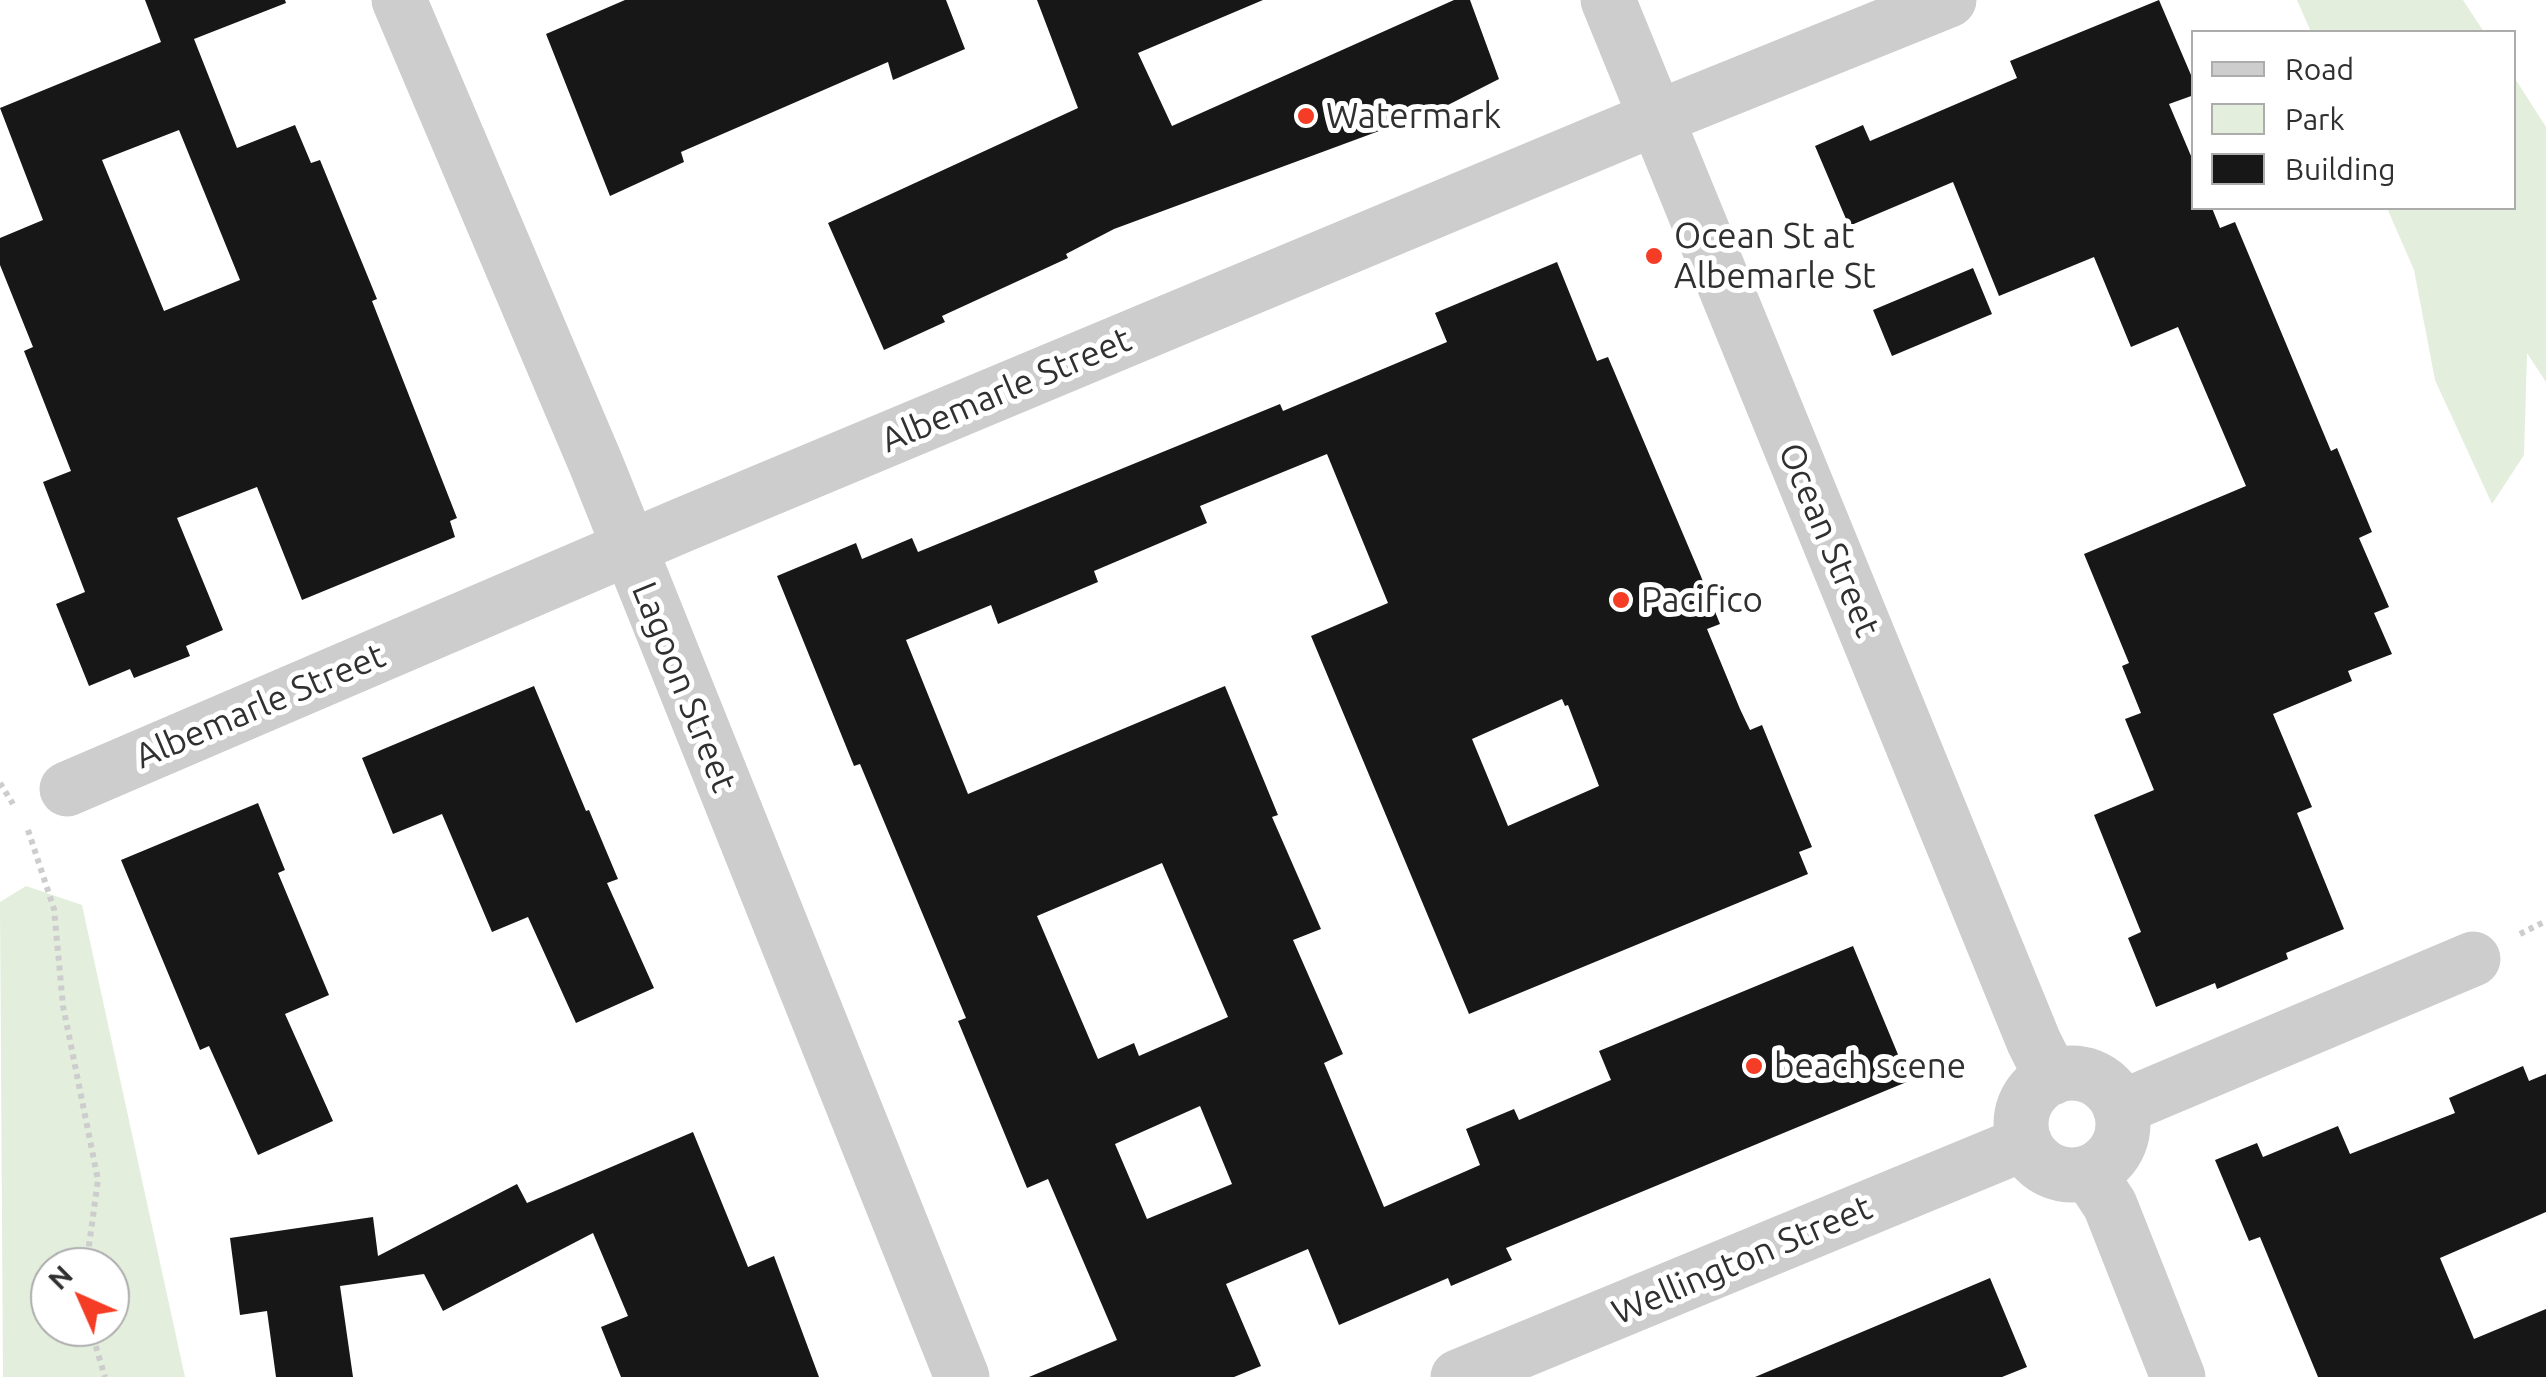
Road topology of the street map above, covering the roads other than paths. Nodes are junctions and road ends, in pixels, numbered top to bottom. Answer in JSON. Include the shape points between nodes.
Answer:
{"nodes":[{"id":1,"x":398,"y":0,"type":"edge"},
{"id":2,"x":1608,"y":0,"type":"edge"},
{"id":3,"x":1950,"y":0,"type":"edge"},
{"id":4,"x":1654,"y":119,"type":"junction"},
{"id":5,"x":628,"y":548,"type":"junction"},
{"id":6,"x":67,"y":789,"type":"dead end"},
{"id":7,"x":2473,"y":959,"type":"dead end"},
{"id":8,"x":2052,"y":1078,"type":"junction"},
{"id":9,"x":2120,"y":1108,"type":"junction"},
{"id":10,"x":2025,"y":1144,"type":"junction"},
{"id":11,"x":2089,"y":1173,"type":"junction"},
{"id":12,"x":962,"y":1377,"type":"edge"},
{"id":13,"x":1458,"y":1377,"type":"edge"},
{"id":14,"x":2178,"y":1377,"type":"edge"}],
"edges":[{"from":1,"to":5,"type":"street","name":"Lagoon Street"},
{"from":2,"to":4,"type":"street","name":"Ocean Street"},
{"from":3,"to":4,"type":"street","name":"Albemarle Street"},
{"from":4,"to":5,"type":"street","name":"Albemarle Street"},
{"from":4,"to":8,"type":"street","name":"Ocean Street"},
{"from":5,"to":6,"type":"street","name":"Albemarle Street"},
{"from":5,"to":12,"type":"street","name":"Lagoon Street"},
{"from":7,"to":9,"type":"street"},
{"from":8,"to":9,"type":"street","via":[[2085,1075],[2113,1093]]},
{"from":8,"to":10,"type":"street","via":[[2028,1098],[2022,1113]]},
{"from":9,"to":11,"type":"street","via":[[2124,1124],[2114,1154]]},
{"from":10,"to":11,"type":"street","via":[[2058,1174]]},
{"from":10,"to":13,"type":"street","name":"Wellington Street"},
{"from":11,"to":14,"type":"street","via":[[2110,1205]]}]}
